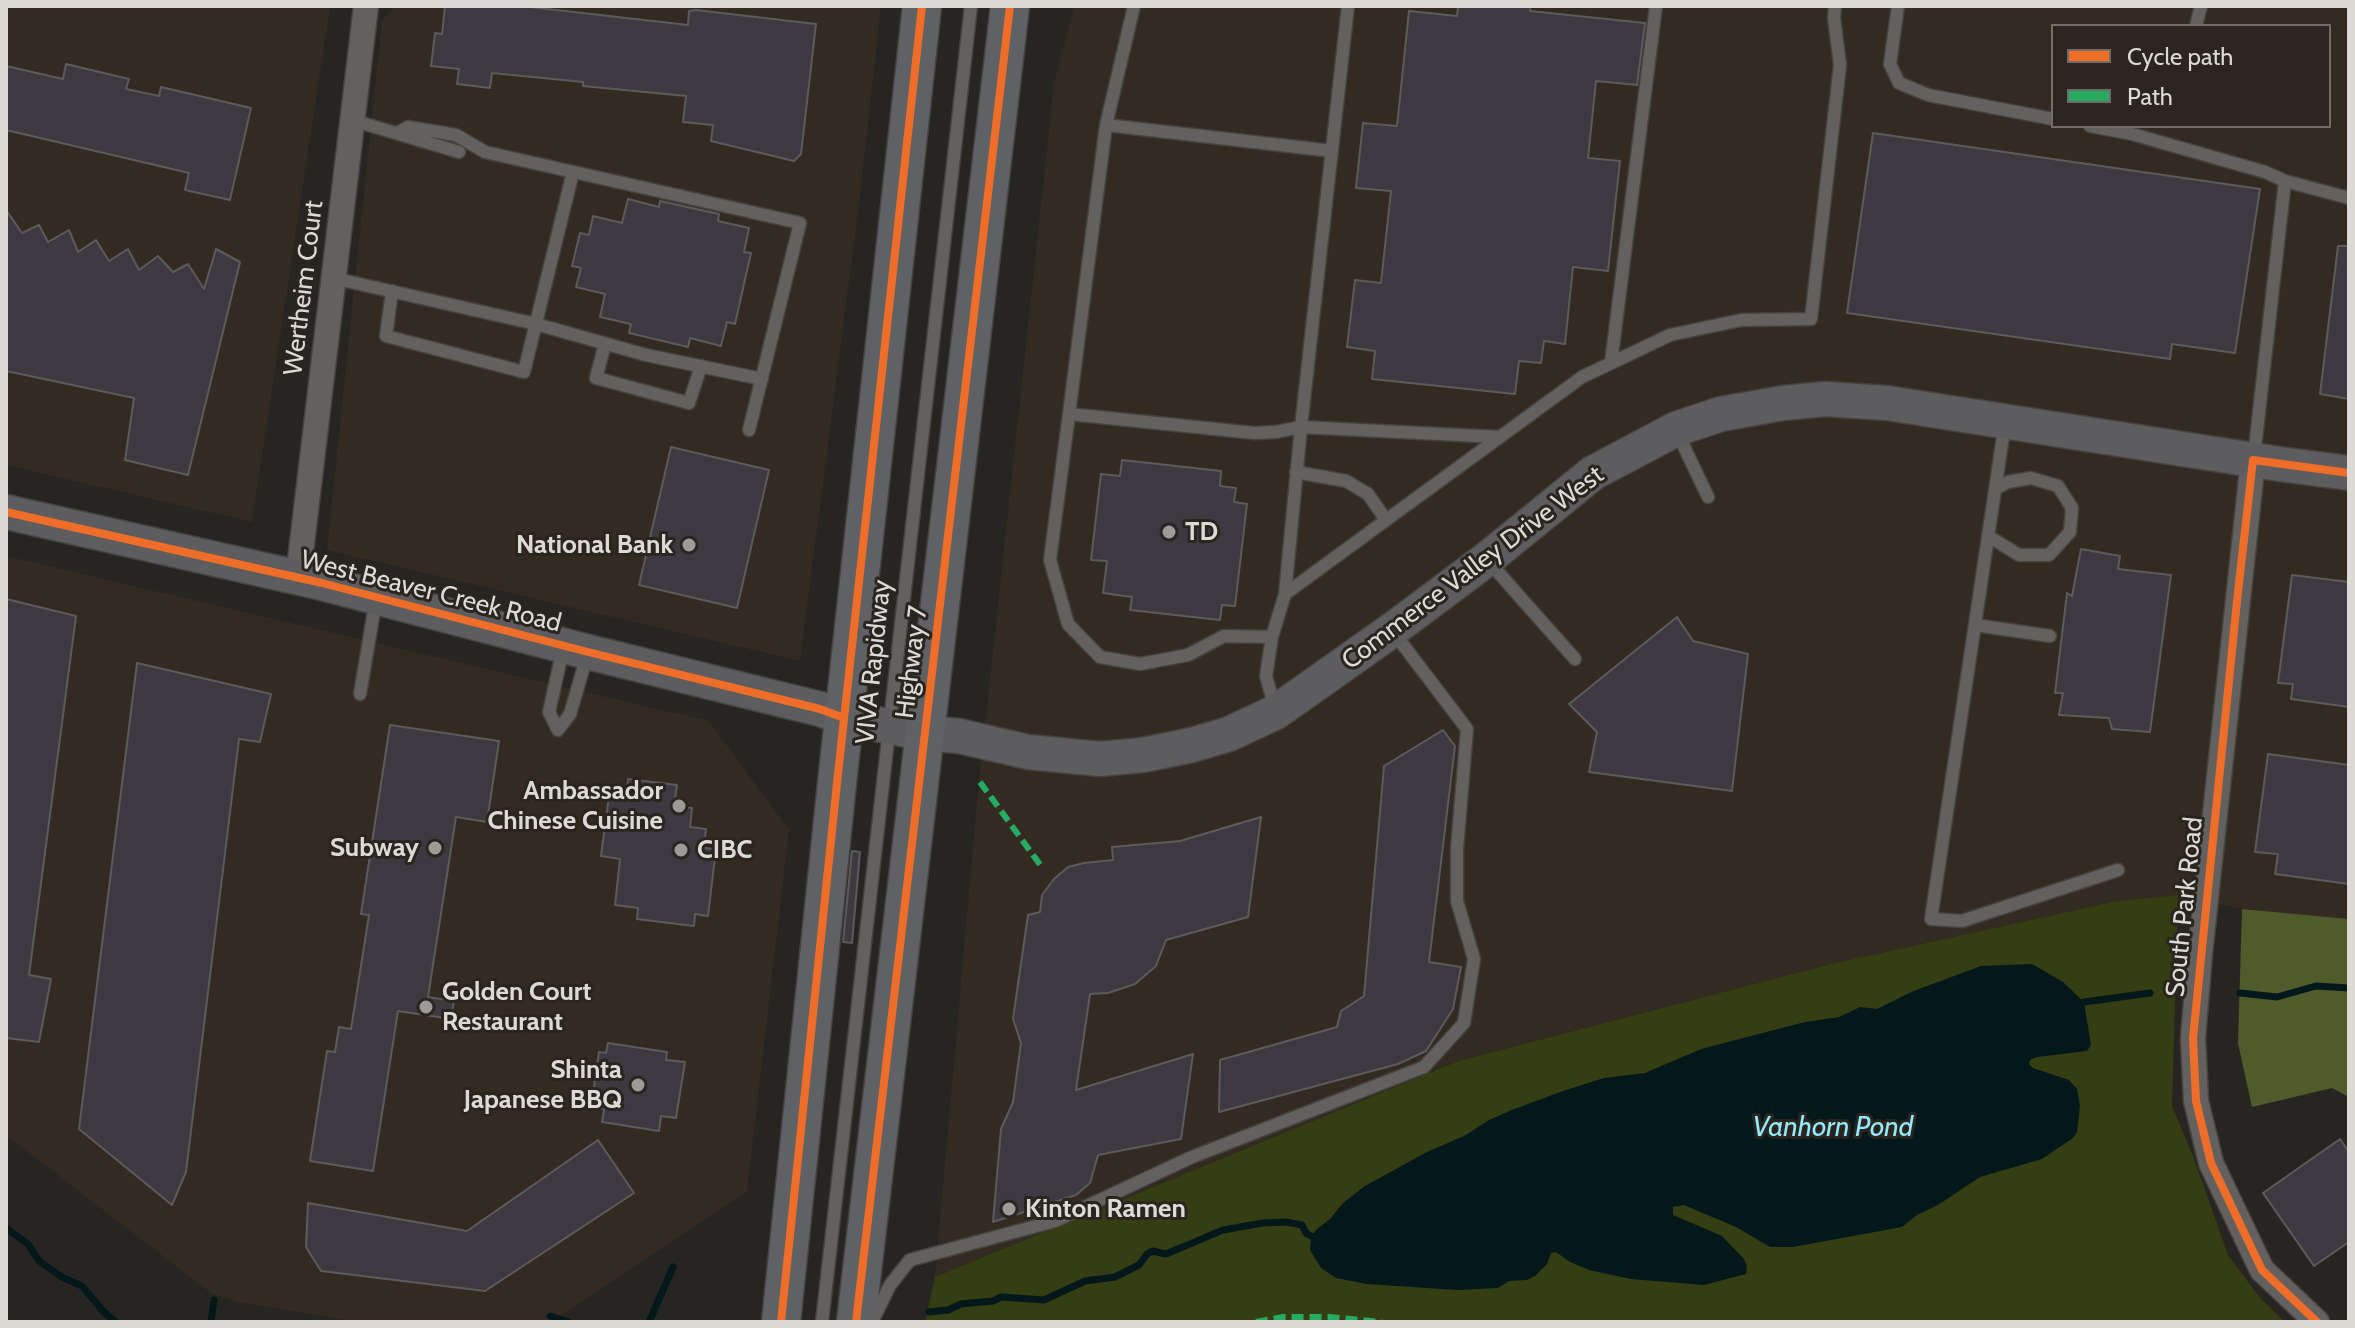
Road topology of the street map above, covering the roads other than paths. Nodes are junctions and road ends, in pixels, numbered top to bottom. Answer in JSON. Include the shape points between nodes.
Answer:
{"nodes":[{"id":1,"x":366,"y":6,"type":"edge"},
{"id":2,"x":922,"y":6,"type":"edge"},
{"id":3,"x":971,"y":6,"type":"edge"},
{"id":4,"x":1010,"y":6,"type":"edge"},
{"id":5,"x":1134,"y":6,"type":"edge"},
{"id":6,"x":1348,"y":6,"type":"edge"},
{"id":7,"x":1656,"y":6,"type":"edge"},
{"id":8,"x":1835,"y":6,"type":"edge"},
{"id":9,"x":1898,"y":6,"type":"edge"},
{"id":10,"x":2051,"y":119,"type":"edge"},
{"id":11,"x":352,"y":120,"type":"junction"},
{"id":12,"x":1106,"y":125,"type":"junction"},
{"id":13,"x":2100,"y":128,"type":"edge"},
{"id":14,"x":397,"y":133,"type":"junction"},
{"id":15,"x":1332,"y":151,"type":"junction"},
{"id":16,"x":459,"y":152,"type":"dead end"},
{"id":17,"x":573,"y":172,"type":"junction"},
{"id":18,"x":2285,"y":181,"type":"junction"},
{"id":19,"x":2349,"y":198,"type":"edge"},
{"id":20,"x":333,"y":278,"type":"junction"},
{"id":21,"x":392,"y":291,"type":"junction"},
{"id":22,"x":536,"y":324,"type":"junction"},
{"id":23,"x":605,"y":344,"type":"junction"},
{"id":24,"x":1611,"y":363,"type":"junction"},
{"id":25,"x":701,"y":366,"type":"junction"},
{"id":26,"x":762,"y":379,"type":"junction"},
{"id":27,"x":1069,"y":414,"type":"junction"},
{"id":28,"x":2005,"y":423,"type":"junction"},
{"id":29,"x":1301,"y":427,"type":"junction"},
{"id":30,"x":1676,"y":429,"type":"junction"},
{"id":31,"x":749,"y":430,"type":"dead end"},
{"id":32,"x":1499,"y":437,"type":"junction"},
{"id":33,"x":2253,"y":460,"type":"junction"},
{"id":34,"x":1296,"y":472,"type":"junction"},
{"id":35,"x":2349,"y":473,"type":"edge"},
{"id":36,"x":1995,"y":489,"type":"junction"},
{"id":37,"x":1708,"y":497,"type":"dead end"},
{"id":38,"x":6,"y":512,"type":"edge"},
{"id":39,"x":1386,"y":520,"type":"junction"},
{"id":40,"x":1988,"y":536,"type":"junction"},
{"id":41,"x":1487,"y":559,"type":"junction"},
{"id":42,"x":298,"y":577,"type":"junction"},
{"id":43,"x":1285,"y":594,"type":"junction"},
{"id":44,"x":377,"y":597,"type":"junction"},
{"id":45,"x":1975,"y":625,"type":"junction"},
{"id":46,"x":1392,"y":630,"type":"junction"},
{"id":47,"x":2050,"y":636,"type":"dead end"},
{"id":48,"x":1272,"y":637,"type":"junction"},
{"id":49,"x":576,"y":649,"type":"junction"},
{"id":50,"x":1575,"y":659,"type":"dead end"},
{"id":51,"x":360,"y":694,"type":"dead end"},
{"id":52,"x":1276,"y":712,"type":"junction"},
{"id":53,"x":844,"y":718,"type":"junction"},
{"id":54,"x":907,"y":729,"type":"junction"},
{"id":55,"x":2118,"y":870,"type":"dead end"},
{"id":56,"x":781,"y":1322,"type":"edge"},
{"id":57,"x":822,"y":1322,"type":"edge"},
{"id":58,"x":856,"y":1322,"type":"edge"},
{"id":59,"x":872,"y":1322,"type":"edge"},
{"id":60,"x":2317,"y":1322,"type":"edge"}],
"edges":[{"from":1,"to":11,"type":"street","name":"Wertheim Court"},
{"from":2,"to":53,"type":"main road"},
{"from":3,"to":54,"type":"lane","name":"VIVA Rapidway","via":[[897,651]]},
{"from":4,"to":54,"type":"main road","name":"Highway 7"},
{"from":5,"to":12,"type":"lane"},
{"from":6,"to":15,"type":"lane"},
{"from":7,"to":24,"type":"lane"},
{"from":8,"to":24,"type":"lane","via":[[1840,65],[1811,319],[1741,320],[1670,335]]},
{"from":9,"to":10,"type":"lane","via":[[1890,64],[1899,83],[1928,95]]},
{"from":11,"to":14,"type":"lane"},
{"from":11,"to":20,"type":"street","name":"Wertheim Court"},
{"from":12,"to":15,"type":"lane"},
{"from":12,"to":27,"type":"lane"},
{"from":13,"to":18,"type":"lane"},
{"from":14,"to":16,"type":"lane"},
{"from":14,"to":17,"type":"lane","via":[[408,127],[456,135],[485,152]]},
{"from":15,"to":29,"type":"lane"},
{"from":17,"to":22,"type":"lane"},
{"from":17,"to":26,"type":"lane","via":[[800,223]]},
{"from":18,"to":19,"type":"lane"},
{"from":18,"to":33,"type":"lane"},
{"from":20,"to":21,"type":"lane"},
{"from":20,"to":42,"type":"street","name":"Wertheim Court"},
{"from":21,"to":22,"type":"lane"},
{"from":21,"to":22,"type":"lane","via":[[386,336],[524,372]]},
{"from":22,"to":23,"type":"lane"},
{"from":23,"to":25,"type":"lane"},
{"from":23,"to":25,"type":"lane","via":[[596,378],[689,403]]},
{"from":24,"to":32,"type":"lane","via":[[1582,377]]},
{"from":25,"to":26,"type":"lane"},
{"from":26,"to":31,"type":"lane"},
{"from":27,"to":29,"type":"lane","via":[[1254,433]]},
{"from":27,"to":48,"type":"lane","via":[[1050,560],[1068,624],[1100,657],[1140,664],[1188,655],[1224,636]]},
{"from":28,"to":30,"type":"street","name":"Commerce Valley Drive West","via":[[1887,403],[1825,399],[1721,414]]},
{"from":28,"to":33,"type":"street","name":"Commerce Valley Drive West"},
{"from":28,"to":36,"type":"lane"},
{"from":29,"to":32,"type":"lane"},
{"from":29,"to":34,"type":"lane"},
{"from":30,"to":37,"type":"lane"},
{"from":30,"to":41,"type":"street","name":"Commerce Valley Drive West","via":[[1593,473]]},
{"from":32,"to":39,"type":"lane"},
{"from":33,"to":35,"type":"street","name":"Commerce Valley Drive West"},
{"from":33,"to":60,"type":"street","name":"South Park Road","via":[[2200,954],[2193,1038],[2196,1101],[2211,1163],[2262,1270]]},
{"from":34,"to":39,"type":"lane","via":[[1346,481],[1368,494]]},
{"from":34,"to":43,"type":"lane"},
{"from":36,"to":40,"type":"lane"},
{"from":36,"to":40,"type":"lane","via":[[2031,478],[2058,486],[2072,508],[2070,532],[2049,555],[2019,555]]},
{"from":38,"to":42,"type":"street","name":"West Beaver Creek Road"},
{"from":39,"to":43,"type":"lane"},
{"from":40,"to":45,"type":"lane"},
{"from":41,"to":46,"type":"street","name":"Commerce Valley Drive West"},
{"from":41,"to":50,"type":"lane"},
{"from":42,"to":44,"type":"street","name":"West Beaver Creek Road"},
{"from":43,"to":48,"type":"lane"},
{"from":44,"to":49,"type":"street","name":"West Beaver Creek Road"},
{"from":44,"to":51,"type":"lane"},
{"from":45,"to":47,"type":"lane"},
{"from":45,"to":55,"type":"lane","via":[[1931,919],[1962,921]]},
{"from":46,"to":52,"type":"street","name":"Commerce Valley Drive West"},
{"from":46,"to":59,"type":"lane","via":[[1467,729],[1457,901],[1474,959],[1464,1023],[1424,1067],[1192,1157],[1055,1221],[910,1260]]},
{"from":48,"to":52,"type":"lane","via":[[1266,676]]},
{"from":49,"to":49,"type":"lane","via":[[549,712],[558,730],[570,714]]},
{"from":49,"to":53,"type":"street","name":"West Beaver Creek Road"},
{"from":52,"to":54,"type":"street","name":"Commerce Valley Drive West","via":[[1192,745],[1100,759],[1028,752]]},
{"from":53,"to":54,"type":"street","name":"West Beaver Creek Road"},
{"from":53,"to":56,"type":"main road"},
{"from":54,"to":57,"type":"lane","name":"VIVA Rapidway"},
{"from":54,"to":58,"type":"main road","name":"Highway 7"}]}
